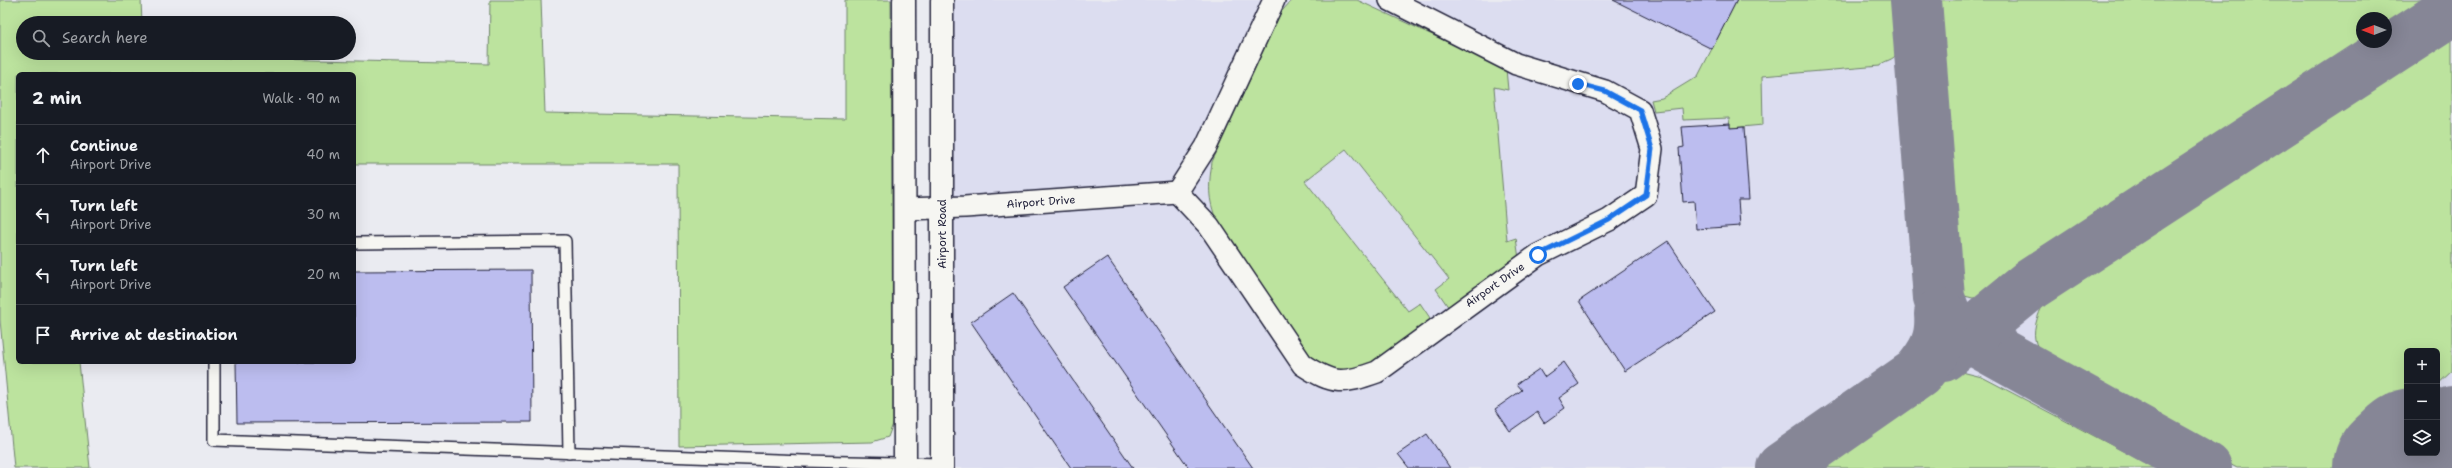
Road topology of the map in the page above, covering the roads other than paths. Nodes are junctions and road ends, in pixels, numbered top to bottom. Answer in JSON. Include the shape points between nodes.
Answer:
{"nodes":[{"id":1,"x":904,"y":0,"type":"edge"},
{"id":2,"x":942,"y":0,"type":"edge"},
{"id":3,"x":1274,"y":0,"type":"edge"},
{"id":4,"x":1390,"y":0,"type":"edge"},
{"id":5,"x":1178,"y":192,"type":"junction"},
{"id":6,"x":905,"y":209,"type":"junction"},
{"id":7,"x":942,"y":209,"type":"junction"},
{"id":8,"x":356,"y":243,"type":"edge"},
{"id":9,"x":214,"y":364,"type":"edge"},
{"id":10,"x":569,"y":453,"type":"junction"},
{"id":11,"x":905,"y":466,"type":"edge"},
{"id":12,"x":942,"y":466,"type":"edge"}],
"edges":[{"from":1,"to":6,"type":"main road"},
{"from":2,"to":7,"type":"main road","name":"Airport Road"},
{"from":3,"to":5,"type":"street","via":[[1206,148]]},
{"from":4,"to":5,"type":"street","name":"Airport Drive","via":[[1516,64],[1605,91],[1640,110],[1652,149],[1646,195],[1609,220],[1538,255],[1377,372],[1351,382],[1325,379],[1303,365],[1209,226]]},
{"from":5,"to":7,"type":"street","name":"Airport Drive"},
{"from":6,"to":7,"type":"street","name":"Airport Drive"},
{"from":6,"to":11,"type":"main road"},
{"from":7,"to":12,"type":"main road","name":"Airport Road"},
{"from":8,"to":10,"type":"lane","via":[[565,241]]},
{"from":9,"to":10,"type":"lane","via":[[214,440]]},
{"from":10,"to":11,"type":"lane"},
{"from":11,"to":12,"type":"lane"}]}
